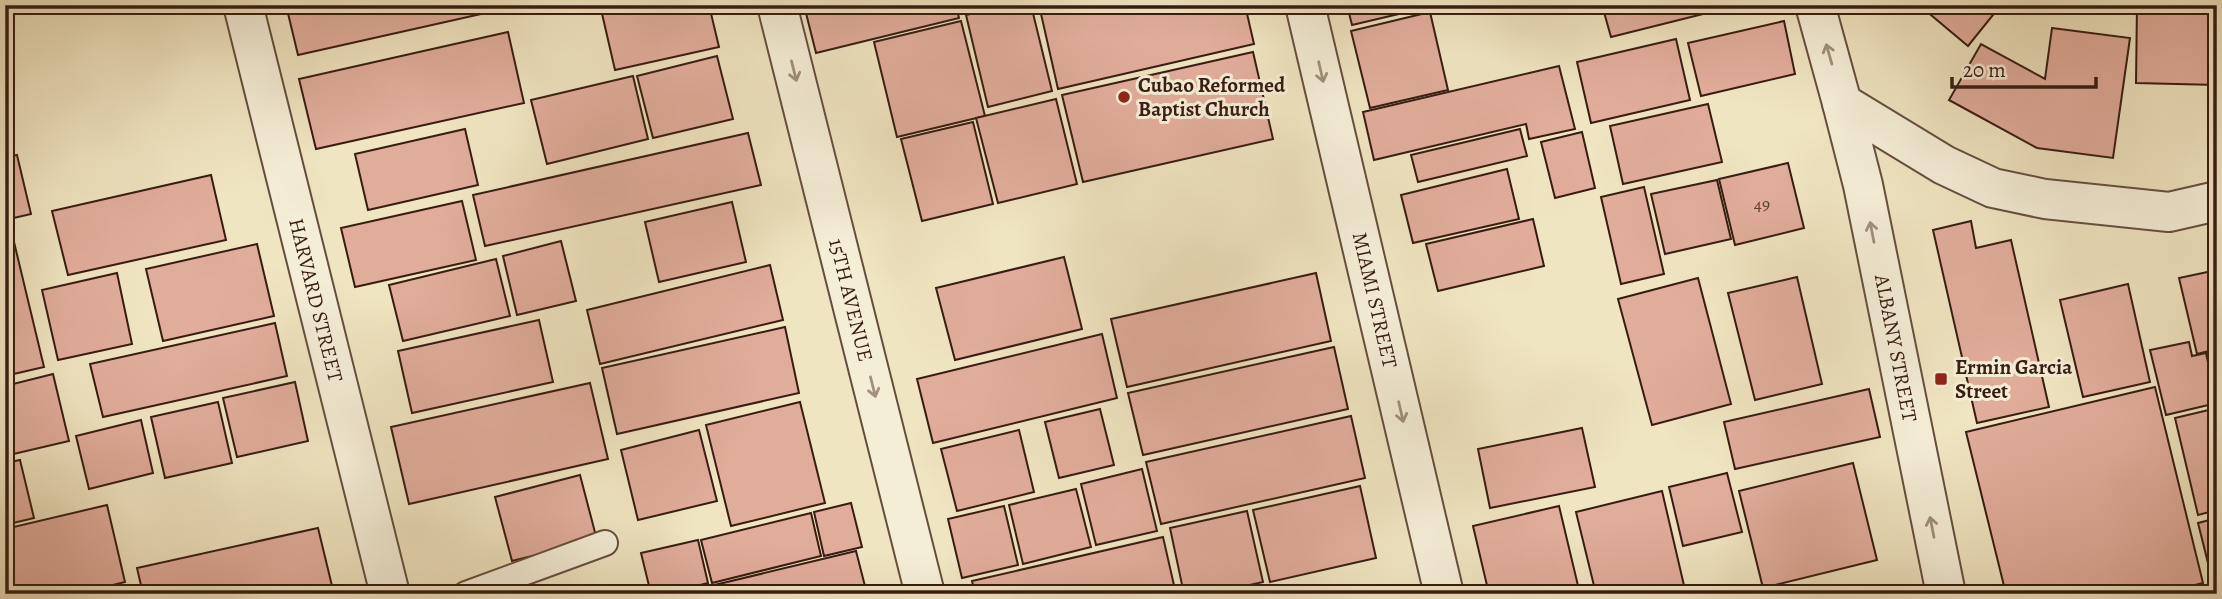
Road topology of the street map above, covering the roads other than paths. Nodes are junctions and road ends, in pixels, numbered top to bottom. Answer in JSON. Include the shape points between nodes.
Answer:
{"nodes":[{"id":1,"x":243,"y":5,"type":"edge"},
{"id":2,"x":777,"y":5,"type":"edge"},
{"id":3,"x":1306,"y":5,"type":"edge"},
{"id":4,"x":1815,"y":5,"type":"edge"},
{"id":5,"x":1842,"y":103,"type":"junction"},
{"id":6,"x":2217,"y":201,"type":"edge"},
{"id":7,"x":605,"y":543,"type":"dead end"},
{"id":8,"x":390,"y":594,"type":"edge"},
{"id":9,"x":466,"y":594,"type":"edge"},
{"id":10,"x":925,"y":594,"type":"edge"},
{"id":11,"x":1444,"y":594,"type":"edge"},
{"id":12,"x":1946,"y":594,"type":"edge"}],
"edges":[{"from":1,"to":8,"type":"street","name":"HARVARD STREET"},
{"from":2,"to":10,"type":"street","name":"15TH AVENUE","one_way":true},
{"from":3,"to":11,"type":"street","name":"MIAMI STREET","one_way":true},
{"from":5,"to":4,"type":"street","one_way":true},
{"from":5,"to":6,"type":"street","via":[[1944,165],[1993,188],[2045,199],[2169,212]]},
{"from":12,"to":5,"type":"street","name":"ALBANY STREET","one_way":true,"via":[[1863,184]]},
{"from":7,"to":9,"type":"lane"}]}
